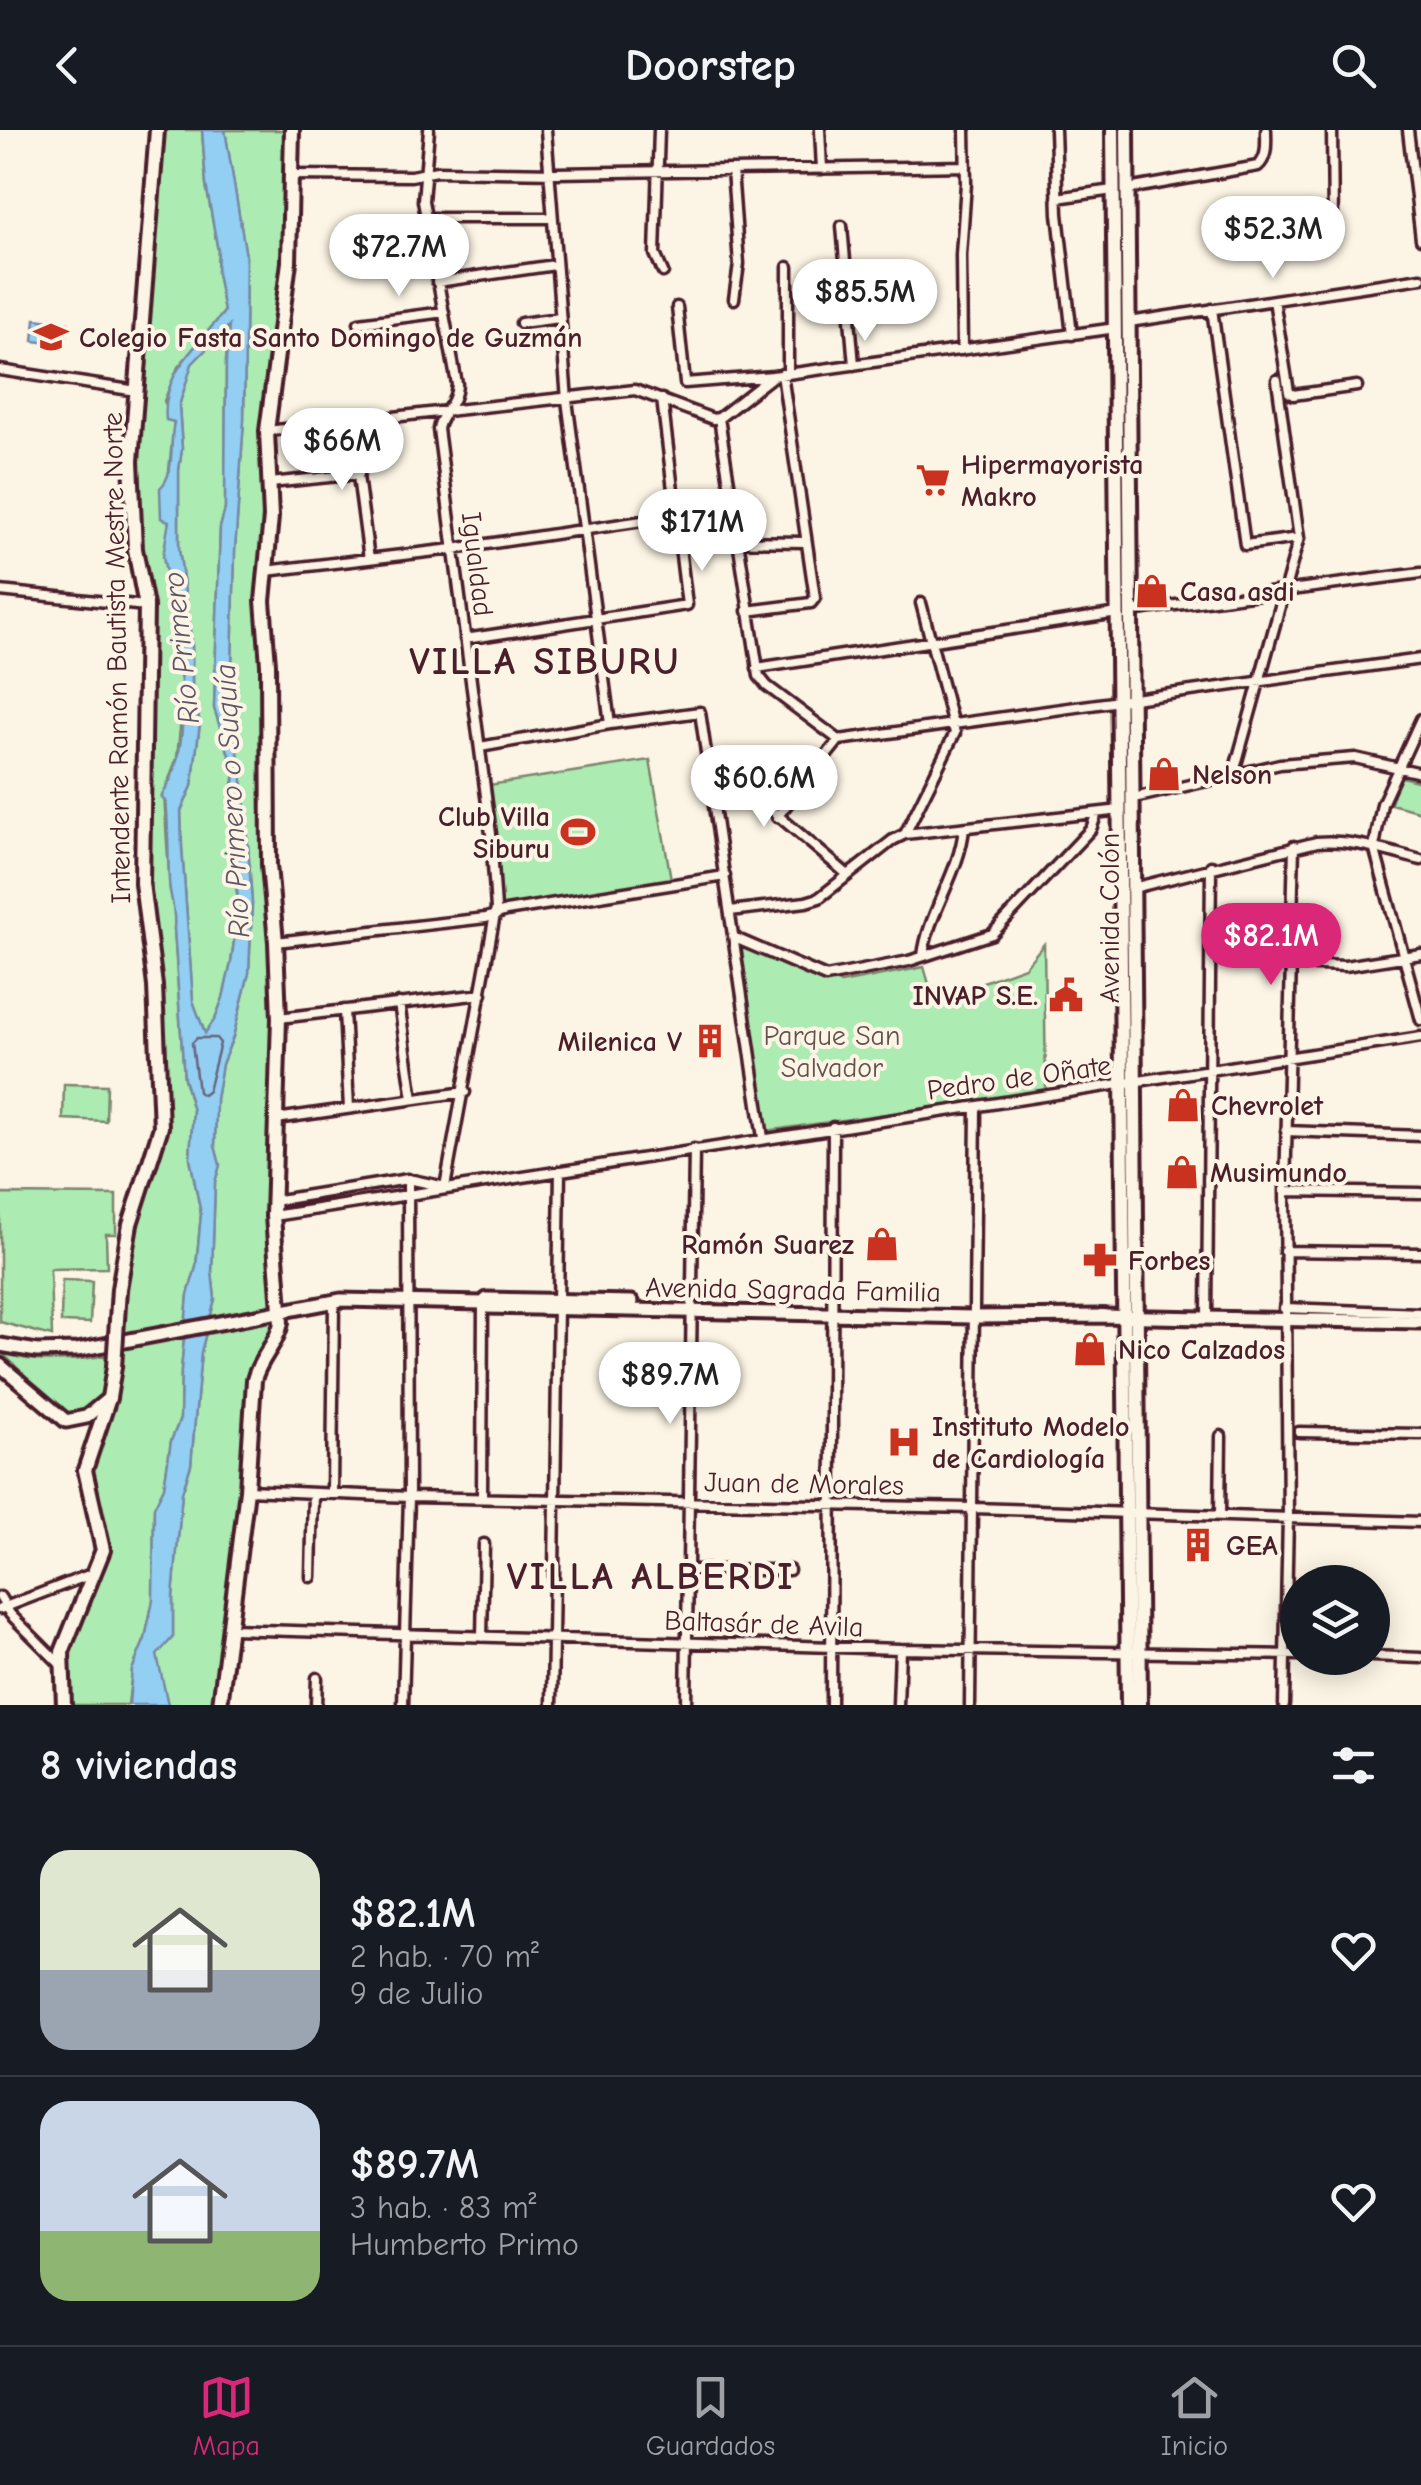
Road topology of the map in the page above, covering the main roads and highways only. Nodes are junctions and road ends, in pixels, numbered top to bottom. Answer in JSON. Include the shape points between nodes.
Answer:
{"nodes":[{"id":1,"x":157,"y":130,"type":"edge"},
{"id":2,"x":292,"y":130,"type":"edge"},
{"id":3,"x":1113,"y":130,"type":"edge"},
{"id":4,"x":1127,"y":130,"type":"edge"},
{"id":5,"x":1124,"y":612,"type":"junction"},
{"id":6,"x":1125,"y":701,"type":"junction"},
{"id":7,"x":1129,"y":1084,"type":"junction"},
{"id":8,"x":281,"y":1312,"type":"junction"},
{"id":9,"x":1131,"y":1316,"type":"junction"},
{"id":10,"x":1421,"y":1322,"type":"edge"},
{"id":11,"x":0,"y":1345,"type":"edge"},
{"id":12,"x":0,"y":1365,"type":"edge"},
{"id":13,"x":109,"y":1398,"type":"junction"},
{"id":14,"x":1134,"y":1652,"type":"junction"},
{"id":15,"x":64,"y":1705,"type":"edge"},
{"id":16,"x":220,"y":1705,"type":"edge"},
{"id":17,"x":1128,"y":1705,"type":"edge"},
{"id":18,"x":1140,"y":1705,"type":"edge"}],
"edges":[{"from":1,"to":13,"type":"main road","name":"Intendente Ramón Bautista Mestre Norte","bridge":true,"via":[[131,462],[146,606],[142,883],[156,986],[161,1127],[130,1224]]},
{"from":2,"to":8,"type":"main road","via":[[285,303],[268,431],[272,516],[263,601],[278,1018],[273,1216]]},
{"from":3,"to":5,"type":"main road","name":"Avenida Colón"},
{"from":4,"to":5,"type":"main road","name":"Avenida Colón"},
{"from":5,"to":6,"type":"main road","name":"Avenida Colón"},
{"from":6,"to":7,"type":"main road","name":"Avenida Colón","via":[[1121,810]]},
{"from":6,"to":7,"type":"main road","name":"Avenida Colón","via":[[1134,798]]},
{"from":7,"to":9,"type":"main road","name":"Avenida Colón"},
{"from":8,"to":9,"type":"main road","name":"Avenida Sagrada Familia","via":[[334,1302],[487,1299]]},
{"from":8,"to":11,"type":"main road","name":"Avenida Sagrada Familia","via":[[60,1352]]},
{"from":8,"to":16,"type":"main road","via":[[278,1336],[254,1380]]},
{"from":9,"to":10,"type":"main road","name":"Avenida Sagrada Familia","via":[[1284,1314]]},
{"from":9,"to":14,"type":"main road","name":"Avenida Colón"},
{"from":12,"to":13,"type":"main road","via":[[66,1422],[86,1417]]},
{"from":13,"to":15,"type":"main road","name":"Intendente Ramón Bautista Mestre Norte","via":[[85,1470],[102,1550],[62,1652]]},
{"from":14,"to":17,"type":"main road","name":"Avenida Colón"},
{"from":14,"to":18,"type":"main road","name":"Avenida Colón"}]}
